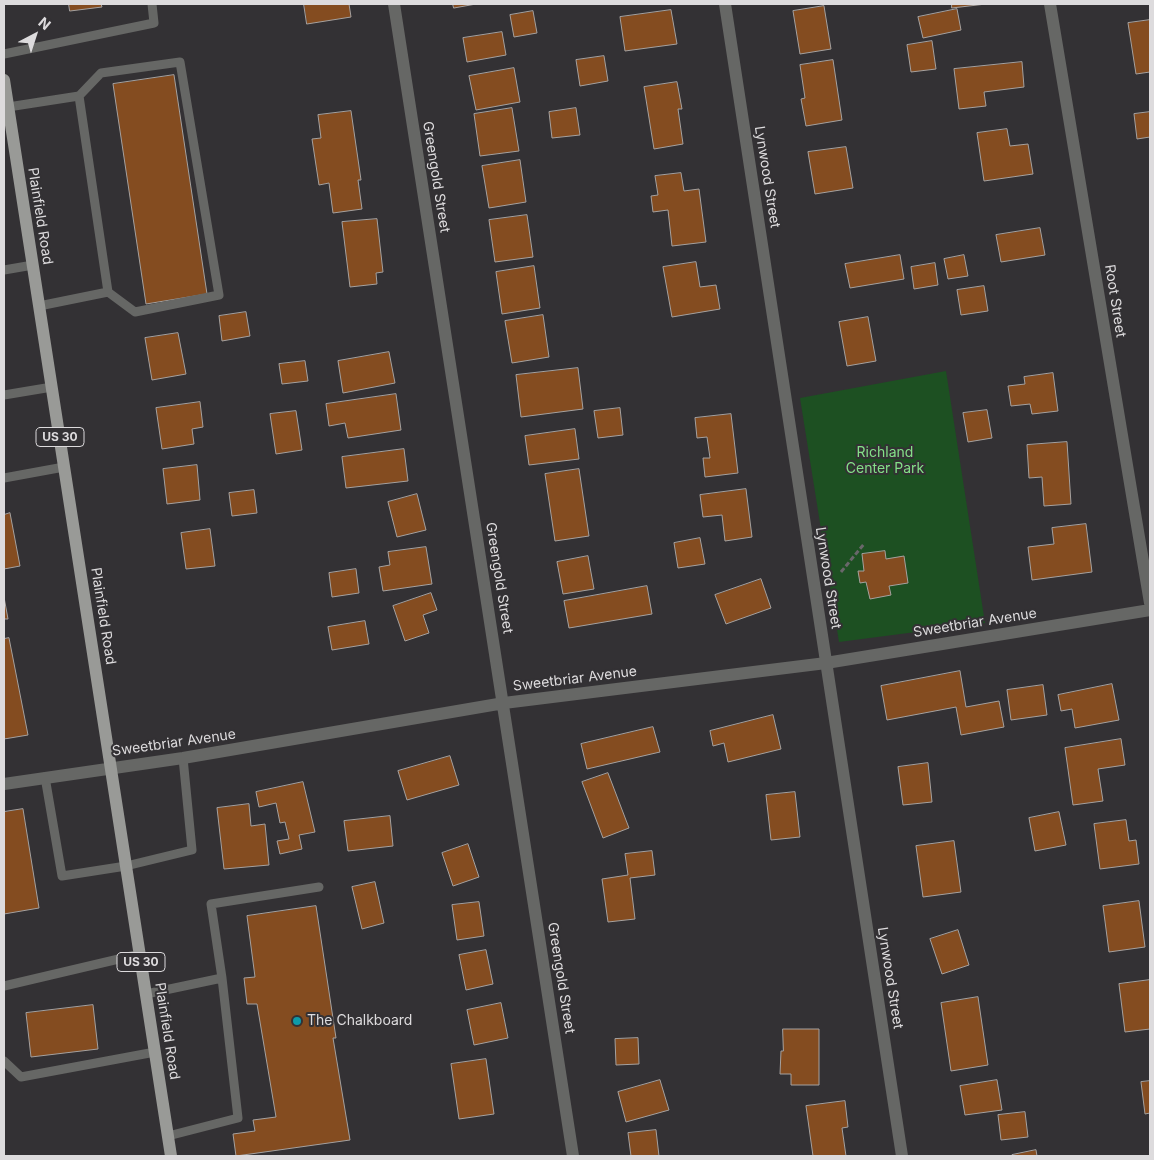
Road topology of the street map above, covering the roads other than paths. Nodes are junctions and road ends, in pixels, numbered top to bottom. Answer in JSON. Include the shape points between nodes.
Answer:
{"nodes":[{"id":1,"x":152,"y":4,"type":"edge"},
{"id":2,"x":394,"y":4,"type":"edge"},
{"id":3,"x":725,"y":4,"type":"edge"},
{"id":4,"x":1050,"y":4,"type":"edge"},
{"id":5,"x":4,"y":54,"type":"edge"},
{"id":6,"x":4,"y":80,"type":"edge"},
{"id":7,"x":79,"y":96,"type":"junction"},
{"id":8,"x":8,"y":107,"type":"junction"},
{"id":9,"x":33,"y":265,"type":"junction"},
{"id":10,"x":4,"y":270,"type":"edge"},
{"id":11,"x":108,"y":292,"type":"junction"},
{"id":12,"x":39,"y":306,"type":"junction"},
{"id":13,"x":52,"y":387,"type":"junction"},
{"id":14,"x":4,"y":395,"type":"edge"},
{"id":15,"x":64,"y":467,"type":"junction"},
{"id":16,"x":4,"y":478,"type":"edge"},
{"id":17,"x":1150,"y":603,"type":"edge"},
{"id":18,"x":1150,"y":610,"type":"edge"},
{"id":19,"x":826,"y":663,"type":"junction"},
{"id":20,"x":504,"y":702,"type":"junction"},
{"id":21,"x":183,"y":758,"type":"junction"},
{"id":22,"x":111,"y":768,"type":"junction"},
{"id":23,"x":45,"y":777,"type":"junction"},
{"id":24,"x":4,"y":784,"type":"edge"},
{"id":25,"x":126,"y":866,"type":"junction"},
{"id":26,"x":318,"y":887,"type":"dead end"},
{"id":27,"x":140,"y":954,"type":"junction"},
{"id":28,"x":222,"y":978,"type":"junction"},
{"id":29,"x":4,"y":986,"type":"edge"},
{"id":30,"x":146,"y":994,"type":"junction"},
{"id":31,"x":155,"y":1052,"type":"junction"},
{"id":32,"x":4,"y":1062,"type":"edge"},
{"id":33,"x":168,"y":1136,"type":"junction"},
{"id":34,"x":171,"y":1156,"type":"edge"},
{"id":35,"x":573,"y":1156,"type":"edge"},
{"id":36,"x":902,"y":1156,"type":"edge"}],
"edges":[{"from":1,"to":5,"type":"lane","via":[[154,23]]},
{"from":2,"to":20,"type":"street","name":"Greengold Street"},
{"from":3,"to":19,"type":"street","name":"Lynwood Street"},
{"from":4,"to":17,"type":"street","name":"Root Street"},
{"from":6,"to":8,"type":"main road","name":"Plainfield Road","number":"US 30"},
{"from":7,"to":8,"type":"lane"},
{"from":7,"to":11,"type":"lane"},
{"from":7,"to":11,"type":"lane","via":[[101,73],[180,62],[219,295],[135,312]]},
{"from":8,"to":9,"type":"main road","name":"Plainfield Road","number":"US 30"},
{"from":9,"to":10,"type":"lane"},
{"from":9,"to":12,"type":"main road","name":"Plainfield Road","number":"US 30"},
{"from":11,"to":12,"type":"lane"},
{"from":12,"to":13,"type":"main road","name":"Plainfield Road","number":"US 30"},
{"from":13,"to":14,"type":"lane"},
{"from":13,"to":15,"type":"main road","name":"Plainfield Road","number":"US 30"},
{"from":15,"to":16,"type":"lane"},
{"from":15,"to":22,"type":"main road","name":"Plainfield Road","number":"US 30"},
{"from":18,"to":19,"type":"street","name":"Sweetbriar Avenue"},
{"from":19,"to":20,"type":"street","name":"Sweetbriar Avenue"},
{"from":19,"to":36,"type":"street","name":"Lynwood Street"},
{"from":20,"to":21,"type":"street","name":"Sweetbriar Avenue"},
{"from":20,"to":35,"type":"street","name":"Greengold Street"},
{"from":21,"to":22,"type":"street","name":"Sweetbriar Avenue"},
{"from":21,"to":25,"type":"lane","via":[[192,850]]},
{"from":22,"to":23,"type":"street","name":"Sweetbriar Avenue"},
{"from":22,"to":25,"type":"main road","name":"Plainfield Road","number":"US 30"},
{"from":23,"to":24,"type":"street","name":"Sweetbriar Avenue"},
{"from":23,"to":25,"type":"lane","via":[[62,876]]},
{"from":25,"to":27,"type":"main road","name":"Plainfield Road","number":"US 30"},
{"from":26,"to":28,"type":"lane","via":[[211,904]]},
{"from":27,"to":29,"type":"lane"},
{"from":27,"to":30,"type":"main road","name":"Plainfield Road","number":"US 30"},
{"from":28,"to":30,"type":"lane"},
{"from":28,"to":33,"type":"lane","via":[[238,1118]]},
{"from":30,"to":31,"type":"main road","name":"Plainfield Road","number":"US 30"},
{"from":31,"to":32,"type":"lane","via":[[21,1077]]},
{"from":31,"to":33,"type":"main road","name":"Plainfield Road","number":"US 30"},
{"from":33,"to":34,"type":"main road","name":"Plainfield Road","number":"US 30"}]}
